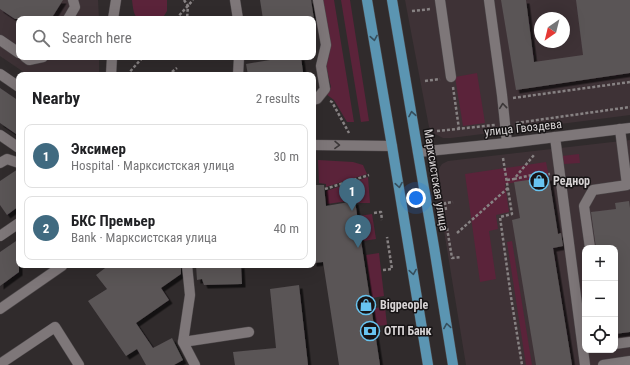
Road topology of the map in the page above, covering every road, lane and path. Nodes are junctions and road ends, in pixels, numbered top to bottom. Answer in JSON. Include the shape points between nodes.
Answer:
{"nodes":[{"id":1,"x":73,"y":0,"type":"edge"},
{"id":2,"x":116,"y":0,"type":"edge"},
{"id":3,"x":184,"y":0,"type":"edge"},
{"id":4,"x":193,"y":0,"type":"edge"},
{"id":5,"x":235,"y":0,"type":"edge"},
{"id":6,"x":318,"y":0,"type":"edge"},
{"id":7,"x":367,"y":0,"type":"edge"},
{"id":8,"x":392,"y":0,"type":"edge"},
{"id":9,"x":489,"y":0,"type":"edge"},
{"id":10,"x":441,"y":4,"type":"edge"},
{"id":11,"x":188,"y":6,"type":"junction"},
{"id":12,"x":412,"y":11,"type":"dead end"},
{"id":13,"x":70,"y":16,"type":"edge"},
{"id":14,"x":114,"y":16,"type":"edge"},
{"id":15,"x":179,"y":16,"type":"edge"},
{"id":16,"x":186,"y":16,"type":"edge"},
{"id":17,"x":238,"y":16,"type":"edge"},
{"id":18,"x":0,"y":40,"type":"edge"},
{"id":19,"x":16,"y":51,"type":"edge"},
{"id":20,"x":112,"y":60,"type":"edge"},
{"id":21,"x":140,"y":60,"type":"edge"},
{"id":22,"x":239,"y":60,"type":"edge"},
{"id":23,"x":177,"y":68,"type":"dead end"},
{"id":24,"x":111,"y":72,"type":"edge"},
{"id":25,"x":130,"y":72,"type":"edge"},
{"id":26,"x":172,"y":72,"type":"edge"},
{"id":27,"x":238,"y":72,"type":"edge"},
{"id":28,"x":0,"y":74,"type":"edge"},
{"id":29,"x":451,"y":77,"type":"joint"},
{"id":30,"x":630,"y":82,"type":"edge"},
{"id":31,"x":16,"y":85,"type":"edge"},
{"id":32,"x":317,"y":97,"type":"edge"},
{"id":33,"x":502,"y":100,"type":"junction"},
{"id":34,"x":630,"y":107,"type":"edge"},
{"id":35,"x":505,"y":124,"type":"junction"},
{"id":36,"x":460,"y":129,"type":"junction"},
{"id":37,"x":625,"y":129,"type":"edge"},
{"id":38,"x":436,"y":131,"type":"dead end"},
{"id":39,"x":349,"y":133,"type":"dead end"},
{"id":40,"x":0,"y":135,"type":"edge"},
{"id":41,"x":555,"y":137,"type":"junction"},
{"id":42,"x":507,"y":143,"type":"junction"},
{"id":43,"x":316,"y":145,"type":"edge"},
{"id":44,"x":16,"y":146,"type":"edge"},
{"id":45,"x":392,"y":146,"type":"junction"},
{"id":46,"x":418,"y":152,"type":"junction"},
{"id":47,"x":534,"y":155,"type":"dead end"},
{"id":48,"x":504,"y":158,"type":"dead end"},
{"id":49,"x":16,"y":161,"type":"edge"},
{"id":50,"x":0,"y":164,"type":"edge"},
{"id":51,"x":560,"y":173,"type":"junction"},
{"id":52,"x":369,"y":175,"type":"dead end"},
{"id":53,"x":514,"y":179,"type":"junction"},
{"id":54,"x":507,"y":180,"type":"junction"},
{"id":55,"x":628,"y":185,"type":"edge"},
{"id":56,"x":508,"y":187,"type":"junction"},
{"id":57,"x":325,"y":189,"type":"dead end"},
{"id":58,"x":453,"y":202,"type":"dead end"},
{"id":59,"x":446,"y":210,"type":"dead end"},
{"id":60,"x":374,"y":213,"type":"dead end"},
{"id":61,"x":382,"y":220,"type":"dead end"},
{"id":62,"x":16,"y":225,"type":"edge"},
{"id":63,"x":447,"y":228,"type":"dead end"},
{"id":64,"x":457,"y":232,"type":"dead end"},
{"id":65,"x":0,"y":236,"type":"edge"},
{"id":66,"x":386,"y":237,"type":"dead end"},
{"id":67,"x":590,"y":245,"type":"edge"},
{"id":68,"x":461,"y":257,"type":"dead end"},
{"id":69,"x":59,"y":268,"type":"edge"},
{"id":70,"x":187,"y":268,"type":"edge"},
{"id":71,"x":383,"y":270,"type":"dead end"},
{"id":72,"x":0,"y":309,"type":"edge"},
{"id":73,"x":249,"y":332,"type":"dead end"},
{"id":74,"x":183,"y":342,"type":"junction"},
{"id":75,"x":630,"y":342,"type":"edge"},
{"id":76,"x":618,"y":344,"type":"edge"},
{"id":77,"x":630,"y":361,"type":"edge"},
{"id":78,"x":0,"y":364,"type":"edge"},
{"id":79,"x":79,"y":365,"type":"edge"},
{"id":80,"x":195,"y":365,"type":"edge"},
{"id":81,"x":428,"y":365,"type":"edge"},
{"id":82,"x":453,"y":365,"type":"edge"},
{"id":83,"x":522,"y":365,"type":"edge"},
{"id":84,"x":585,"y":365,"type":"edge"},
{"id":85,"x":603,"y":365,"type":"edge"}],
"edges":[{"from":1,"to":13,"type":"street","via":[[75,7]]},
{"from":2,"to":14,"type":"street"},
{"from":3,"to":11,"type":"path"},
{"from":4,"to":11,"type":"path"},
{"from":5,"to":17,"type":"street"},
{"from":6,"to":32,"type":"street","via":[[326,45],[321,66],[325,89]]},
{"from":7,"to":45,"type":"main road","one_way":true},
{"from":46,"to":8,"type":"main road","name":"Марксистская улица","one_way":true},
{"from":9,"to":33,"type":"street"},
{"from":10,"to":12,"type":"path"},
{"from":10,"to":29,"type":"street"},
{"from":11,"to":15,"type":"path"},
{"from":11,"to":16,"type":"path"},
{"from":18,"to":19,"type":"street"},
{"from":20,"to":24,"type":"street"},
{"from":21,"to":25,"type":"path"},
{"from":22,"to":27,"type":"street"},
{"from":23,"to":26,"type":"path"},
{"from":28,"to":31,"type":"street"},
{"from":29,"to":36,"type":"path"},
{"from":30,"to":33,"type":"path"},
{"from":32,"to":39,"type":"path","via":[[332,102]]},
{"from":35,"to":33,"type":"street","one_way":true},
{"from":34,"to":35,"type":"path"},
{"from":35,"to":36,"type":"path"},
{"from":35,"to":42,"type":"street"},
{"from":36,"to":38,"type":"path"},
{"from":37,"to":41,"type":"street","name":"улица Гвоздева"},
{"from":37,"to":55,"type":"street"},
{"from":40,"to":44,"type":"street"},
{"from":41,"to":42,"type":"street","name":"улица Гвоздева"},
{"from":41,"to":51,"type":"street"},
{"from":42,"to":46,"type":"street","name":"улица Гвоздева"},
{"from":43,"to":45,"type":"street","one_way":true},
{"from":45,"to":81,"type":"main road","one_way":true},
{"from":82,"to":46,"type":"main road","name":"Марксистская улица","one_way":true},
{"from":47,"to":53,"type":"path"},
{"from":48,"to":54,"type":"path"},
{"from":49,"to":50,"type":"street","via":[[7,159]]},
{"from":51,"to":53,"type":"path"},
{"from":51,"to":84,"type":"street"},
{"from":52,"to":57,"type":"path"},
{"from":53,"to":54,"type":"path"},
{"from":54,"to":56,"type":"path"},
{"from":55,"to":67,"type":"street","via":[[593,190],[584,206]]},
{"from":56,"to":64,"type":"path"},
{"from":56,"to":83,"type":"path","via":[[512,214],[500,217]]},
{"from":58,"to":59,"type":"path","via":[[445,203]]},
{"from":60,"to":61,"type":"path","via":[[381,212]]},
{"from":62,"to":65,"type":"street"},
{"from":63,"to":68,"type":"path","via":[[452,258]]},
{"from":66,"to":71,"type":"path","via":[[392,269]]},
{"from":69,"to":72,"type":"street"},
{"from":70,"to":74,"type":"street","via":[[190,295]]},
{"from":73,"to":74,"type":"street"},
{"from":74,"to":80,"type":"street"},
{"from":75,"to":76,"type":"street"},
{"from":77,"to":85,"type":"street"},
{"from":78,"to":79,"type":"street","via":[[55,327]]}]}
